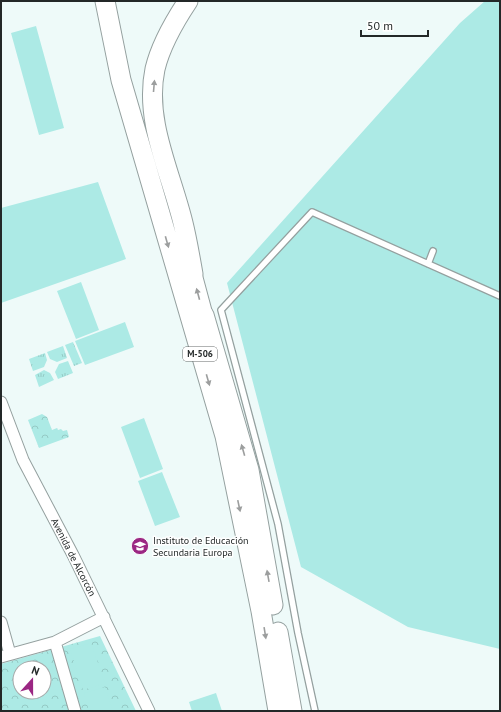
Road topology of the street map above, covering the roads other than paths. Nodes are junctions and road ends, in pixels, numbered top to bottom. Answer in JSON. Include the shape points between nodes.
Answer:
{"nodes":[{"id":1,"x":91,"y":1,"type":"edge"},
{"id":2,"x":104,"y":1,"type":"edge"},
{"id":3,"x":116,"y":1,"type":"edge"},
{"id":4,"x":188,"y":1,"type":"edge"},
{"id":5,"x":158,"y":212,"type":"junction"},
{"id":6,"x":433,"y":251,"type":"dead end"},
{"id":7,"x":428,"y":264,"type":"junction"},
{"id":8,"x":193,"y":274,"type":"junction"},
{"id":9,"x":500,"y":296,"type":"edge"},
{"id":10,"x":204,"y":315,"type":"joint"},
{"id":11,"x":1,"y":402,"type":"edge"},
{"id":12,"x":104,"y":617,"type":"junction"},
{"id":13,"x":1,"y":622,"type":"edge"},
{"id":14,"x":55,"y":642,"type":"junction"},
{"id":15,"x":6,"y":656,"type":"edge"},
{"id":16,"x":75,"y":711,"type":"edge"},
{"id":17,"x":149,"y":711,"type":"edge"},
{"id":18,"x":278,"y":711,"type":"edge"},
{"id":19,"x":292,"y":711,"type":"edge"},
{"id":20,"x":315,"y":711,"type":"edge"}],
"edges":[{"from":1,"to":5,"type":"highway","via":[[114,83]]},
{"from":2,"to":5,"type":"highway","number":"M-506","via":[[121,80]]},
{"from":3,"to":8,"type":"highway","number":"M-506","via":[[126,53]]},
{"from":8,"to":4,"type":"highway","number":"M-506","one_way":true,"via":[[183,223],[156,128],[153,89],[162,49]]},
{"from":5,"to":18,"type":"highway","number":"M-506","one_way":true,"via":[[225,436],[261,611]]},
{"from":6,"to":7,"type":"lane"},
{"from":7,"to":9,"type":"lane"},
{"from":7,"to":20,"type":"lane","via":[[312,212],[221,310],[278,524]]},
{"from":10,"to":8,"type":"main road","number":"M-506","one_way":true},
{"from":19,"to":10,"type":"highway","number":"M-506","one_way":true,"via":[[248,470]]},
{"from":11,"to":12,"type":"street","name":"Avenida de Alcorcón","via":[[23,460]]},
{"from":12,"to":14,"type":"street"},
{"from":12,"to":17,"type":"street","name":"Avenida de Alcorcón"},
{"from":13,"to":15,"type":"street"},
{"from":14,"to":15,"type":"street"},
{"from":14,"to":16,"type":"street"}]}
